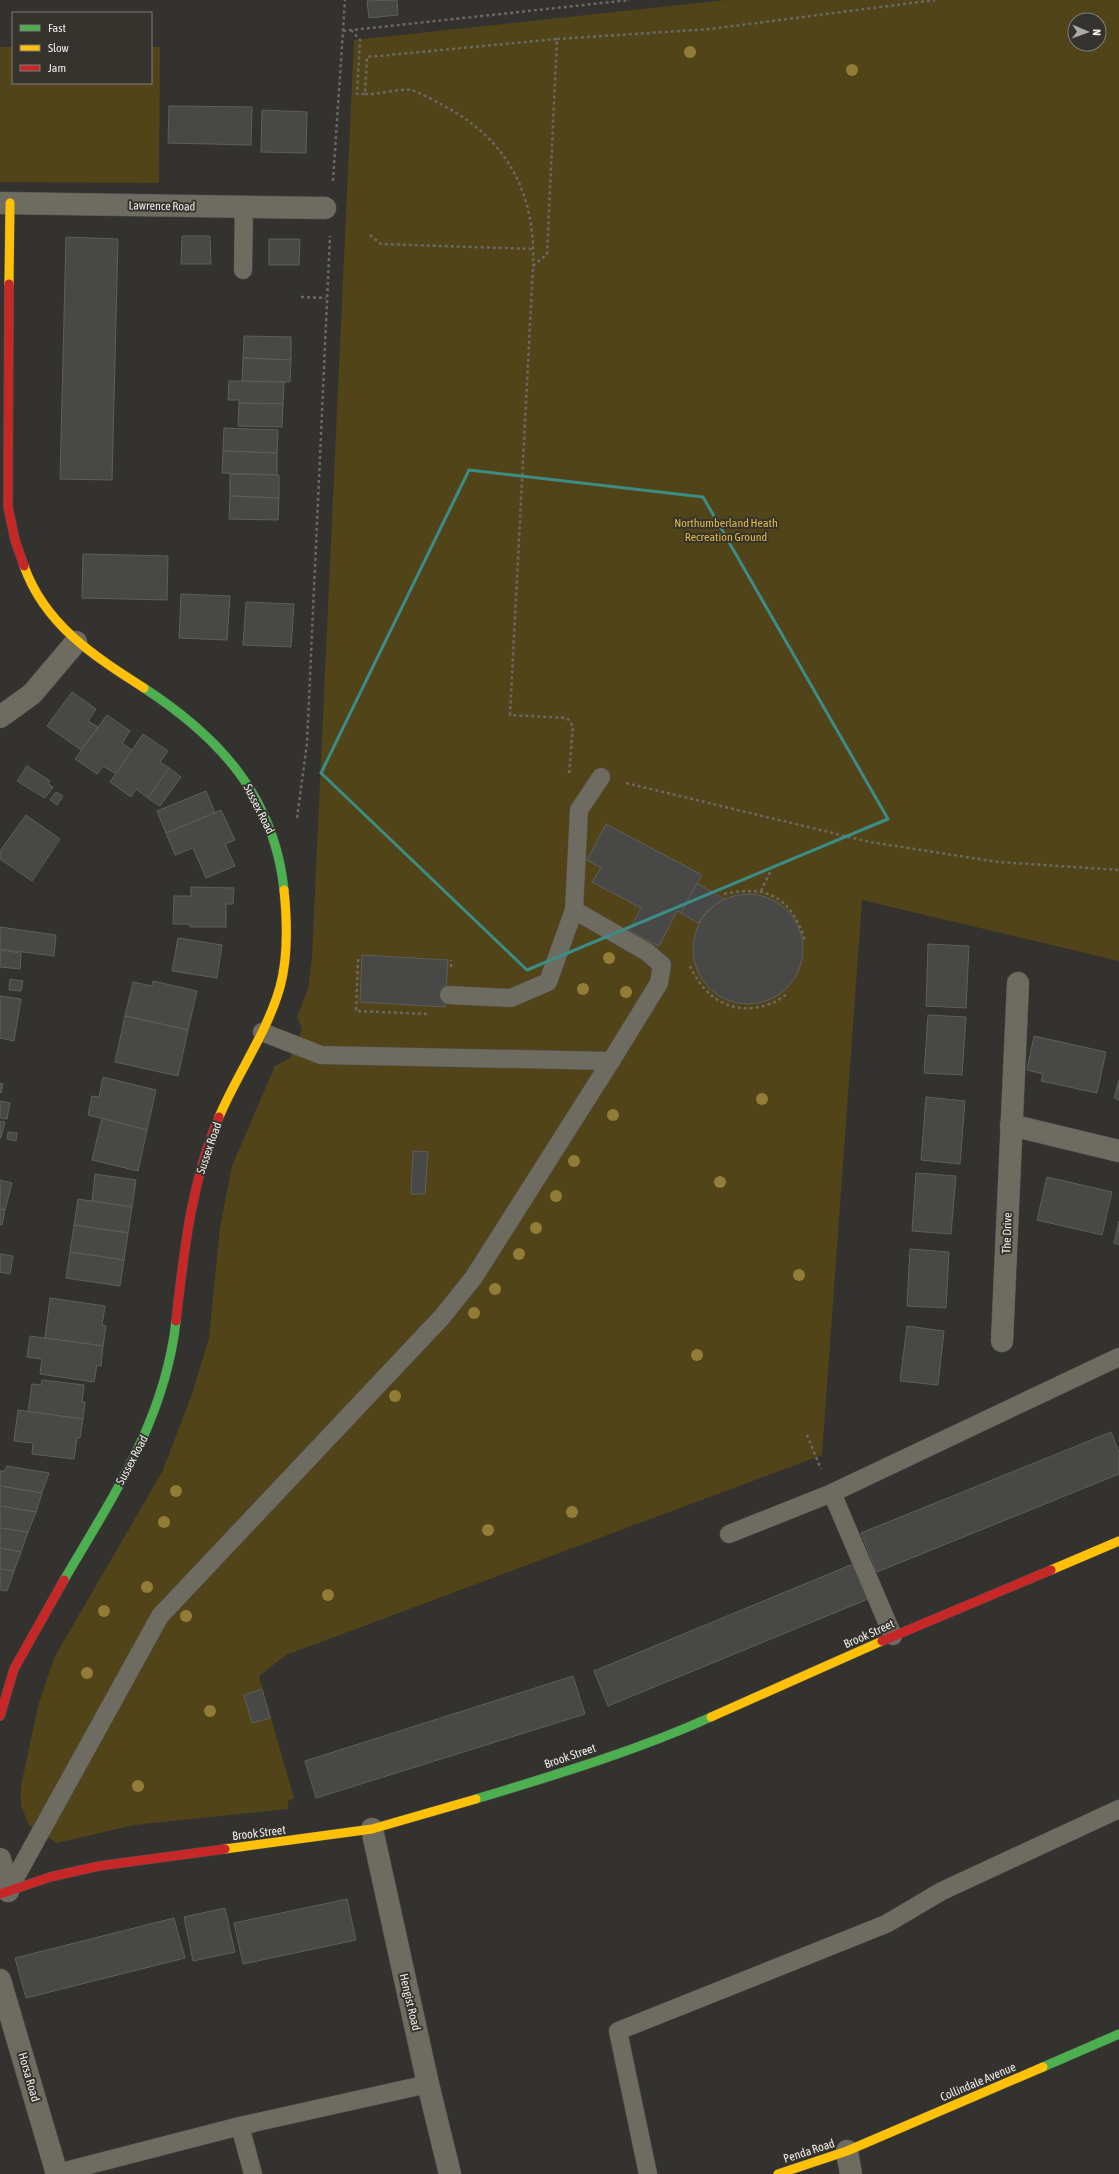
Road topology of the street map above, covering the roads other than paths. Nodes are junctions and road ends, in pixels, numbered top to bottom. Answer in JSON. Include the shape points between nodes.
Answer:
{"nodes":[{"id":1,"x":5,"y":204,"type":"edge"},
{"id":2,"x":244,"y":207,"type":"junction"},
{"id":3,"x":325,"y":208,"type":"dead end"},
{"id":4,"x":243,"y":270,"type":"dead end"},
{"id":5,"x":76,"y":642,"type":"junction"},
{"id":6,"x":0,"y":717,"type":"edge"},
{"id":7,"x":601,"y":777,"type":"road end"},
{"id":8,"x":574,"y":910,"type":"junction"},
{"id":9,"x":1018,"y":983,"type":"dead end"},
{"id":10,"x":449,"y":995,"type":"road end"},
{"id":11,"x":262,"y":1032,"type":"junction"},
{"id":12,"x":611,"y":1061,"type":"junction"},
{"id":13,"x":1011,"y":1125,"type":"junction"},
{"id":14,"x":1119,"y":1151,"type":"edge"},
{"id":15,"x":1002,"y":1341,"type":"dead end"},
{"id":16,"x":1119,"y":1357,"type":"edge"},
{"id":17,"x":832,"y":1493,"type":"junction"},
{"id":18,"x":729,"y":1534,"type":"dead end"},
{"id":19,"x":1119,"y":1541,"type":"edge"},
{"id":20,"x":894,"y":1636,"type":"junction"},
{"id":21,"x":0,"y":1716,"type":"edge"},
{"id":22,"x":1119,"y":1809,"type":"edge"},
{"id":23,"x":372,"y":1829,"type":"junction"},
{"id":24,"x":0,"y":1859,"type":"edge"},
{"id":25,"x":4,"y":1892,"type":"edge"},
{"id":26,"x":0,"y":1980,"type":"edge"},
{"id":27,"x":1119,"y":2034,"type":"edge"},
{"id":28,"x":428,"y":2084,"type":"junction"},
{"id":29,"x":240,"y":2126,"type":"junction"},
{"id":30,"x":847,"y":2151,"type":"junction"},
{"id":31,"x":56,"y":2174,"type":"edge"},
{"id":32,"x":253,"y":2174,"type":"edge"},
{"id":33,"x":450,"y":2174,"type":"edge"},
{"id":34,"x":648,"y":2174,"type":"edge"},
{"id":35,"x":778,"y":2174,"type":"edge"},
{"id":36,"x":851,"y":2174,"type":"edge"}],
"edges":[{"from":1,"to":2,"type":"street","name":"Lawrence Road"},
{"from":1,"to":5,"type":"street","name":"Sussex Road","via":[[8,507],[16,548],[26,574],[46,609]]},
{"from":2,"to":3,"type":"street","name":"Lawrence Road"},
{"from":2,"to":4,"type":"lane"},
{"from":5,"to":6,"type":"street","via":[[32,694]]},
{"from":5,"to":11,"type":"street","name":"Sussex Road","via":[[182,713],[214,740],[242,777],[264,813],[275,839],[282,867],[287,929],[281,986]]},
{"from":7,"to":8,"type":"lane","via":[[579,810]]},
{"from":8,"to":10,"type":"lane","via":[[548,982],[511,998]]},
{"from":8,"to":12,"type":"lane","via":[[647,952],[662,965],[659,983]]},
{"from":9,"to":13,"type":"street","name":"The Drive"},
{"from":11,"to":12,"type":"lane","via":[[321,1056]]},
{"from":11,"to":21,"type":"street","name":"Sussex Road","via":[[216,1124],[196,1185],[167,1373],[155,1414],[139,1450],[14,1669]]},
{"from":12,"to":25,"type":"lane","via":[[474,1277],[442,1317],[160,1616]]},
{"from":13,"to":14,"type":"street"},
{"from":13,"to":15,"type":"street","name":"The Drive"},
{"from":16,"to":17,"type":"lane"},
{"from":17,"to":18,"type":"lane"},
{"from":17,"to":20,"type":"lane"},
{"from":19,"to":20,"type":"street","name":"Brook Street"},
{"from":20,"to":23,"type":"street","name":"Brook Street","via":[[680,1731],[543,1778]]},
{"from":22,"to":34,"type":"lane","via":[[942,1892],[886,1924],[618,2031]]},
{"from":23,"to":25,"type":"street","name":"Brook Street","via":[[99,1866],[50,1877]]},
{"from":23,"to":28,"type":"street","name":"Hengist Road"},
{"from":24,"to":25,"type":"street"},
{"from":26,"to":31,"type":"street","name":"Horsa Road"},
{"from":27,"to":30,"type":"street","name":"Collindale Avenue"},
{"from":28,"to":29,"type":"lane"},
{"from":28,"to":33,"type":"street","name":"Hengist Road"},
{"from":29,"to":31,"type":"lane"},
{"from":29,"to":32,"type":"lane"},
{"from":30,"to":35,"type":"street","name":"Penda Road"},
{"from":30,"to":36,"type":"street"}]}
